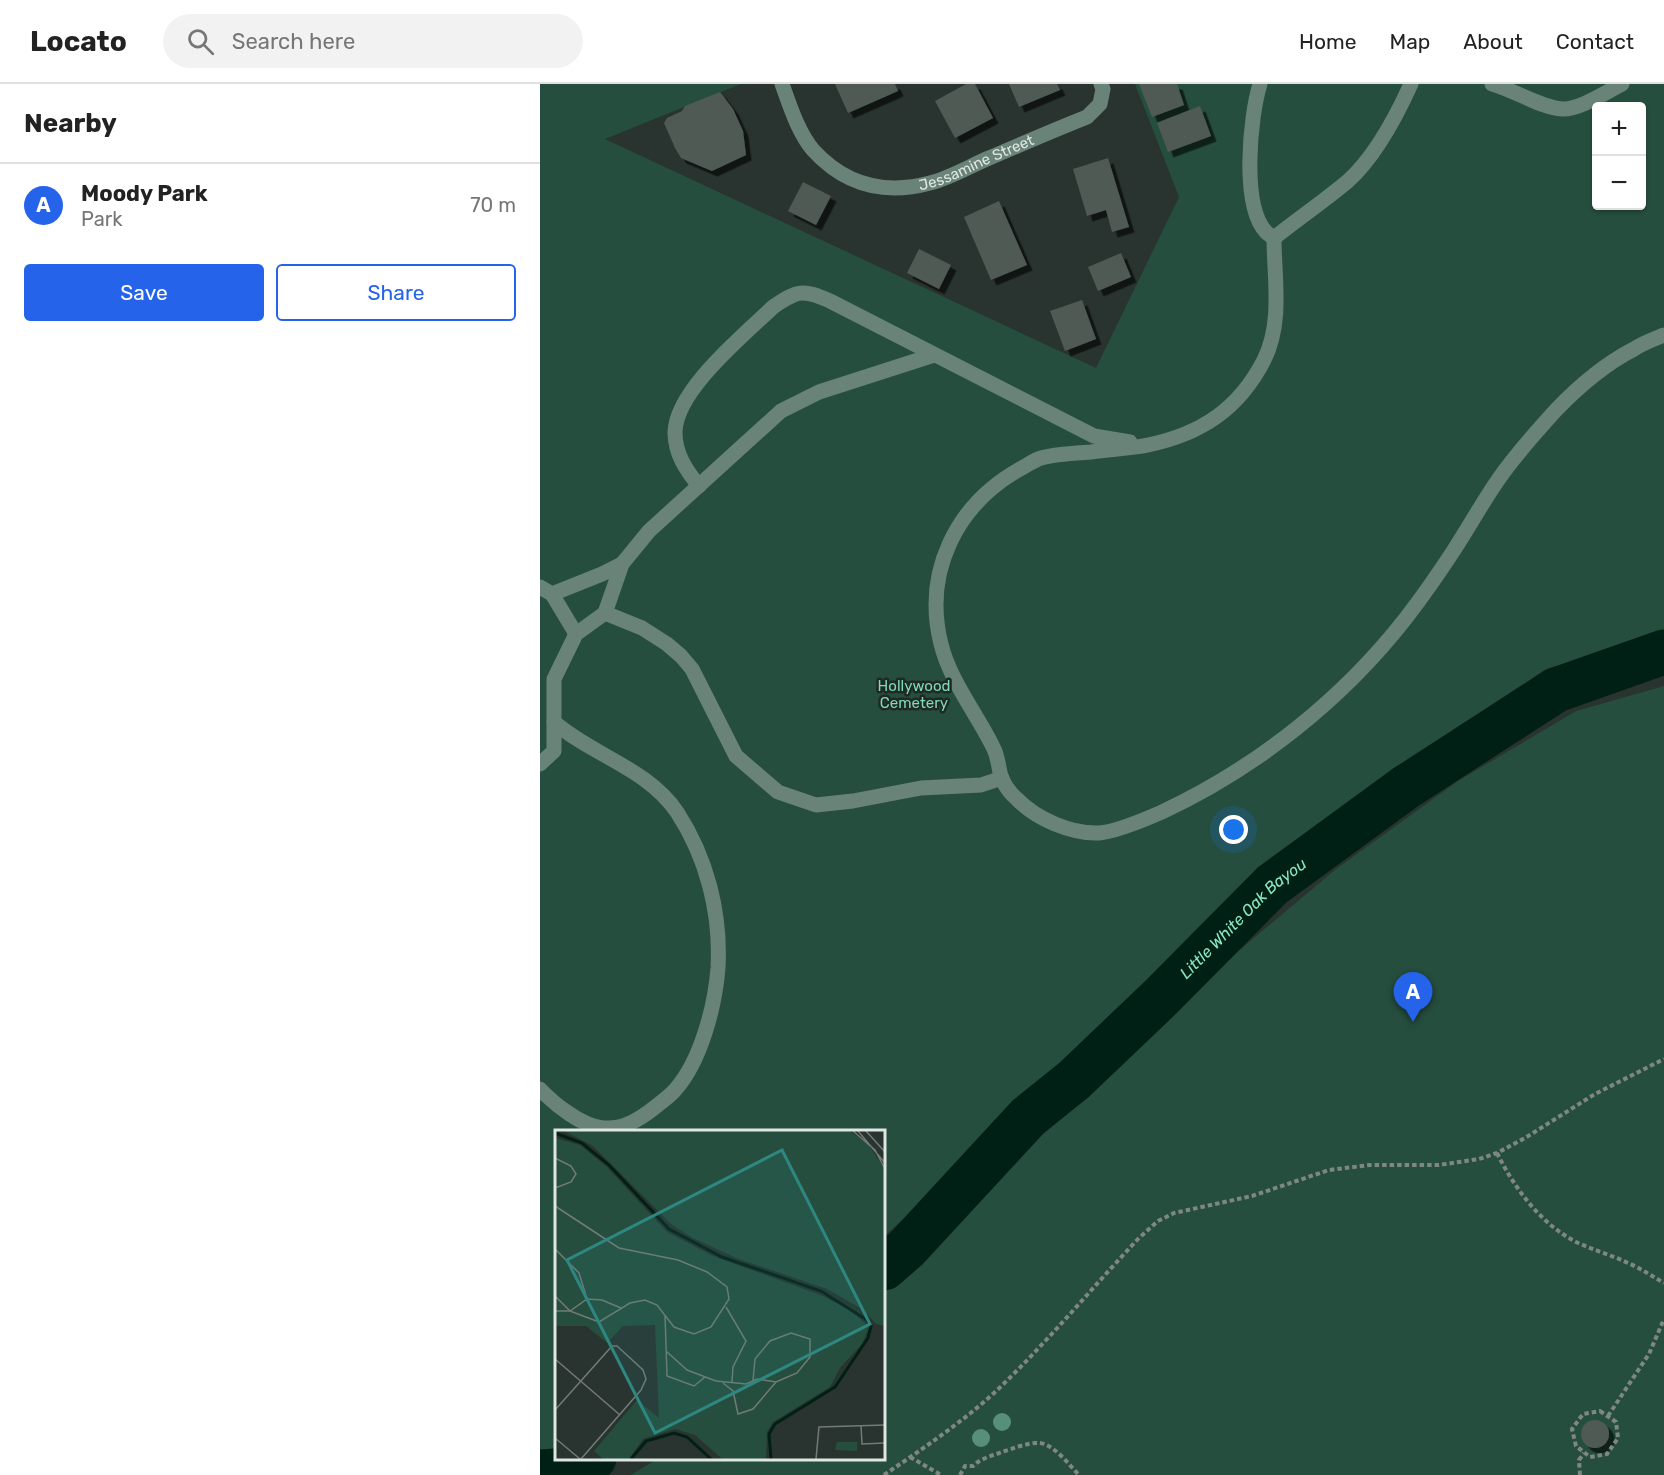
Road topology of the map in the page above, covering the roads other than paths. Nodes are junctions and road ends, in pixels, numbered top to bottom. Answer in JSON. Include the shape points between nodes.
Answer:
{"nodes":[{"id":1,"x":782,"y":84,"type":"edge"},
{"id":2,"x":1101,"y":84,"type":"edge"},
{"id":3,"x":1260,"y":84,"type":"edge"},
{"id":4,"x":1411,"y":84,"type":"edge"},
{"id":5,"x":1492,"y":84,"type":"edge"},
{"id":6,"x":1622,"y":84,"type":"edge"},
{"id":7,"x":1274,"y":237,"type":"junction"},
{"id":8,"x":1664,"y":335,"type":"edge"},
{"id":9,"x":934,"y":355,"type":"junction"},
{"id":10,"x":1148,"y":445,"type":"junction"},
{"id":11,"x":699,"y":486,"type":"junction"},
{"id":12,"x":622,"y":564,"type":"junction"},
{"id":13,"x":546,"y":591,"type":"edge"},
{"id":14,"x":605,"y":613,"type":"junction"},
{"id":15,"x":576,"y":634,"type":"junction"},
{"id":16,"x":554,"y":722,"type":"junction"},
{"id":17,"x":540,"y":764,"type":"edge"},
{"id":18,"x":1002,"y":778,"type":"junction"},
{"id":19,"x":540,"y":1089,"type":"edge"}],
"edges":[{"from":1,"to":2,"type":"street","name":"Jessamine Street","via":[[812,148],[830,166],[843,176],[868,185],[900,189],[932,183],[1087,117],[1101,104]]},
{"from":3,"to":7,"type":"street","via":[[1249,156],[1250,177],[1254,209],[1265,231]]},
{"from":4,"to":7,"type":"street","via":[[1396,116],[1367,160],[1349,180]]},
{"from":5,"to":6,"type":"street","via":[[1562,109]]},
{"from":7,"to":10,"type":"street","via":[[1273,333],[1252,380],[1211,422]]},
{"from":8,"to":18,"type":"street","via":[[1633,349],[1586,381],[1558,408],[1499,478],[1448,560],[1373,657],[1311,717],[1234,773],[1148,819],[1103,833],[1080,831],[1038,815],[1020,802]]},
{"from":9,"to":10,"type":"street","via":[[1094,436]]},
{"from":9,"to":11,"type":"street","via":[[799,400],[781,411]]},
{"from":9,"to":11,"type":"street","via":[[815,294],[806,292],[786,298],[724,354],[683,404],[675,430],[676,445],[683,465]]},
{"from":10,"to":18,"type":"street","via":[[1041,458],[980,498],[949,544],[937,598],[941,646],[997,754]]},
{"from":11,"to":12,"type":"street","via":[[649,531]]},
{"from":12,"to":13,"type":"street"},
{"from":12,"to":14,"type":"street"},
{"from":13,"to":15,"type":"street"},
{"from":14,"to":15,"type":"street"},
{"from":14,"to":18,"type":"street","via":[[642,628],[681,656],[692,669],[736,756],[778,792],[816,805],[921,788],[981,785]]},
{"from":15,"to":16,"type":"street","via":[[554,679]]},
{"from":16,"to":17,"type":"street","via":[[554,751]]},
{"from":16,"to":19,"type":"street","via":[[578,741],[640,776],[659,790],[676,811],[691,835],[710,883],[716,913],[718,968],[710,1014],[690,1067],[675,1090],[637,1121],[616,1127],[592,1126],[564,1110]]}]}
